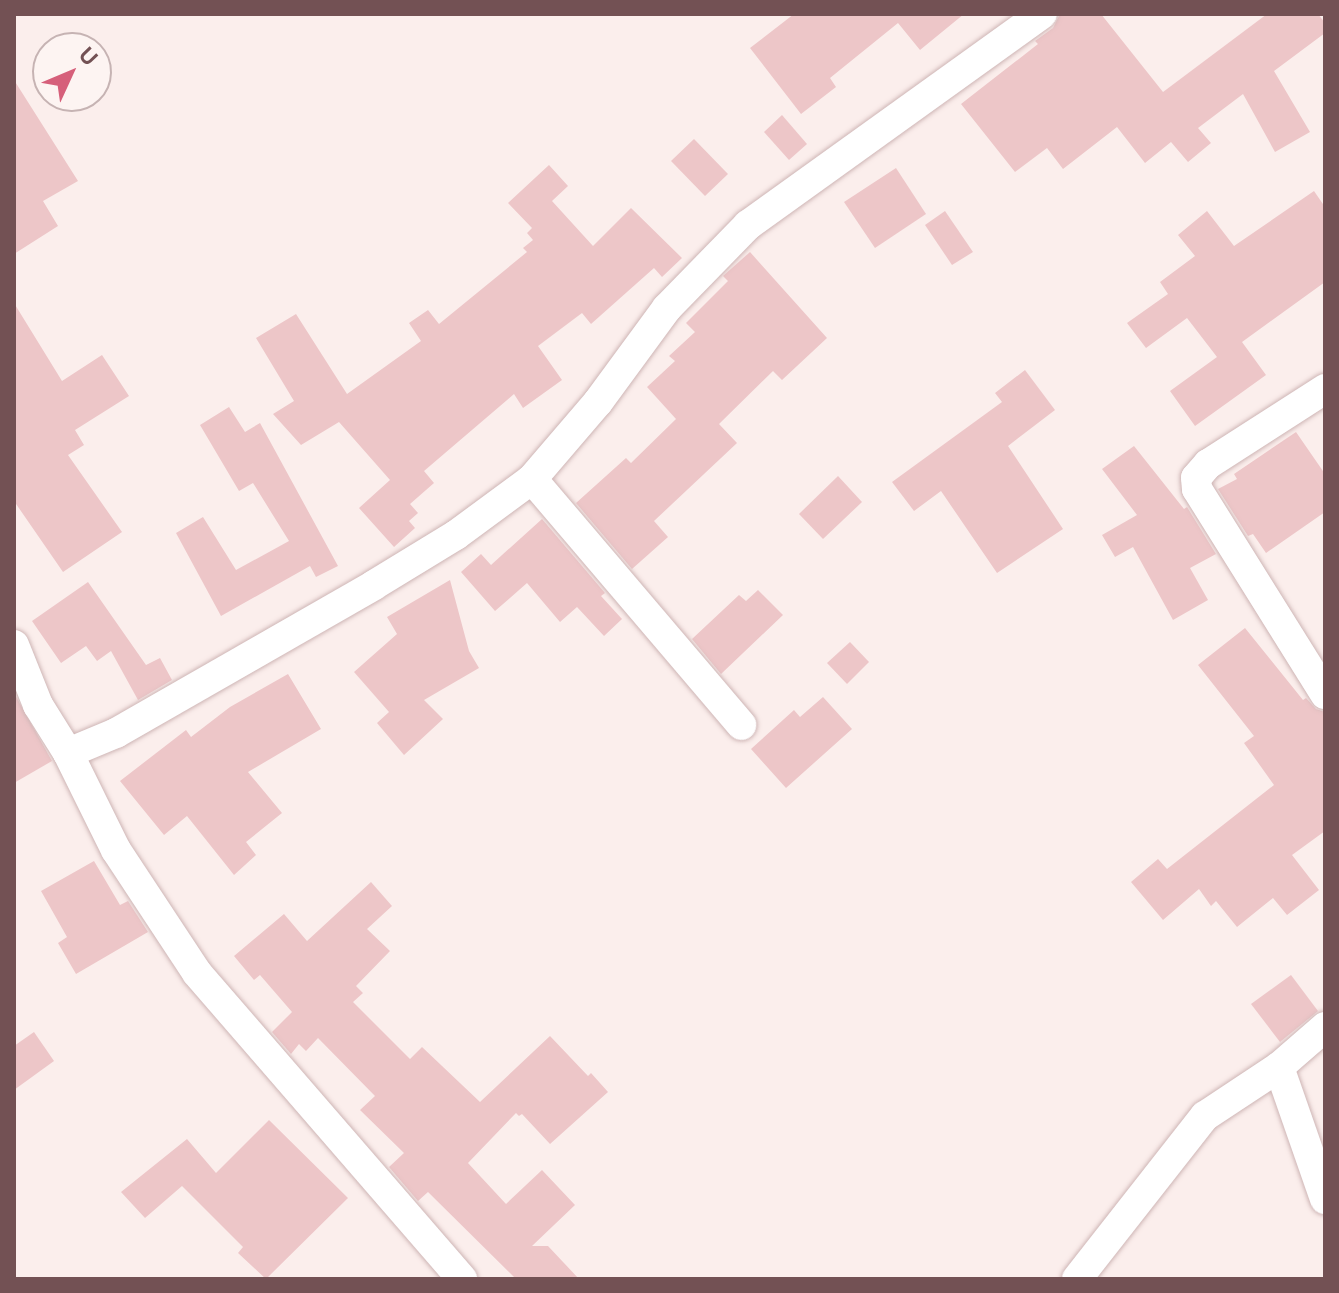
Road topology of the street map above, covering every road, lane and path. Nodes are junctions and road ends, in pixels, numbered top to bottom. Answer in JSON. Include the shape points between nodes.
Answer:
{"nodes":[{"id":1,"x":1042,"y":14,"type":"edge"},
{"id":2,"x":1325,"y":389,"type":"edge"},
{"id":3,"x":532,"y":479,"type":"junction"},
{"id":4,"x":14,"y":645,"type":"edge"},
{"id":5,"x":1325,"y":694,"type":"edge"},
{"id":6,"x":741,"y":725,"type":"dead end"},
{"id":7,"x":68,"y":753,"type":"junction"},
{"id":8,"x":1325,"y":1027,"type":"edge"},
{"id":9,"x":1279,"y":1067,"type":"junction"},
{"id":10,"x":1325,"y":1199,"type":"edge"},
{"id":11,"x":462,"y":1279,"type":"edge"},
{"id":12,"x":1077,"y":1279,"type":"edge"}],
"edges":[{"from":1,"to":3,"type":"street","via":[[748,225],[667,308],[598,402]]},
{"from":2,"to":5,"type":"street","via":[[1208,464],[1196,478],[1197,489]]},
{"from":3,"to":6,"type":"street"},
{"from":3,"to":7,"type":"street","via":[[456,535],[374,585],[116,733]]},
{"from":4,"to":7,"type":"street","via":[[38,705]]},
{"from":7,"to":11,"type":"street","via":[[116,850],[197,973]]},
{"from":8,"to":9,"type":"street"},
{"from":9,"to":10,"type":"street"},
{"from":9,"to":12,"type":"street","via":[[1205,1116]]}]}
